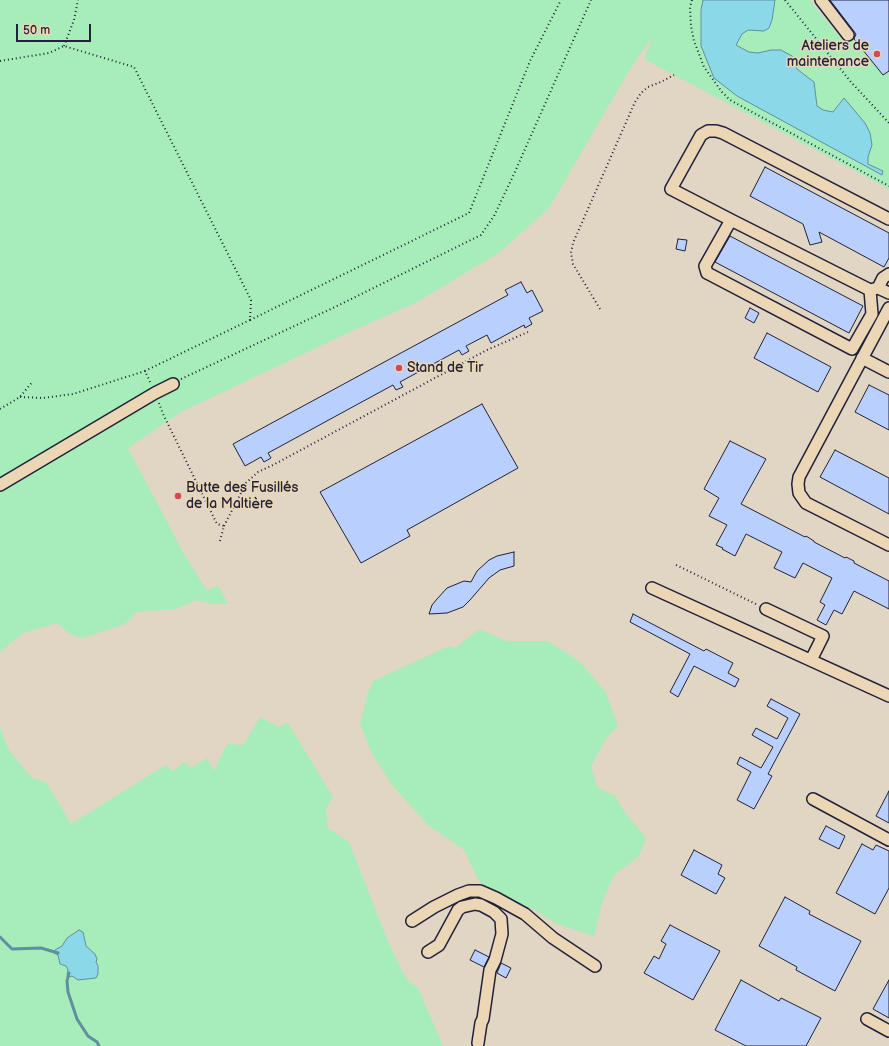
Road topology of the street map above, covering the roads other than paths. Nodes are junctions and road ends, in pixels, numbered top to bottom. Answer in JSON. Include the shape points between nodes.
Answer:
{"nodes":[{"id":1,"x":821,"y":0,"type":"edge"},
{"id":2,"x":848,"y":34,"type":"dead end"},
{"id":3,"x":889,"y":219,"type":"edge"},
{"id":4,"x":731,"y":220,"type":"junction"},
{"id":5,"x":889,"y":274,"type":"edge"},
{"id":6,"x":874,"y":289,"type":"junction"},
{"id":7,"x":889,"y":293,"type":"edge"},
{"id":8,"x":889,"y":308,"type":"edge"},
{"id":9,"x":862,"y":358,"type":"junction"},
{"id":10,"x":889,"y":372,"type":"edge"},
{"id":11,"x":173,"y":384,"type":"road end"},
{"id":12,"x":0,"y":485,"type":"edge"},
{"id":13,"x":889,"y":545,"type":"edge"},
{"id":14,"x":652,"y":588,"type":"dead end"},
{"id":15,"x":766,"y":609,"type":"road end"},
{"id":16,"x":811,"y":660,"type":"junction"},
{"id":17,"x":889,"y":696,"type":"edge"},
{"id":18,"x":813,"y":799,"type":"dead end"},
{"id":19,"x":889,"y":840,"type":"edge"},
{"id":20,"x":412,"y":921,"type":"dead end"},
{"id":21,"x":428,"y":952,"type":"dead end"},
{"id":22,"x":595,"y":966,"type":"dead end"},
{"id":23,"x":867,"y":1019,"type":"dead end"},
{"id":24,"x":889,"y":1030,"type":"edge"},
{"id":25,"x":478,"y":1043,"type":"dead end"}],
"edges":[{"from":1,"to":2,"type":"street"},
{"from":3,"to":4,"type":"street","via":[[723,132],[708,131],[700,135],[671,189]]},
{"from":4,"to":6,"type":"street"},
{"from":4,"to":6,"type":"street","via":[[705,266],[707,273],[852,348],[872,314]]},
{"from":5,"to":6,"type":"street"},
{"from":6,"to":7,"type":"street"},
{"from":8,"to":9,"type":"street"},
{"from":9,"to":10,"type":"street"},
{"from":9,"to":13,"type":"street","via":[[800,477],[798,488],[806,503]]},
{"from":11,"to":12,"type":"street","via":[[155,392]]},
{"from":14,"to":16,"type":"street"},
{"from":15,"to":16,"type":"street","via":[[823,636]]},
{"from":16,"to":17,"type":"street"},
{"from":18,"to":19,"type":"street"},
{"from":20,"to":22,"type":"street","via":[[458,895],[480,891],[525,914],[553,938]]},
{"from":21,"to":25,"type":"street","via":[[439,945],[462,907],[480,905],[494,912],[500,919],[502,934],[490,970]]},
{"from":23,"to":24,"type":"street"}]}
